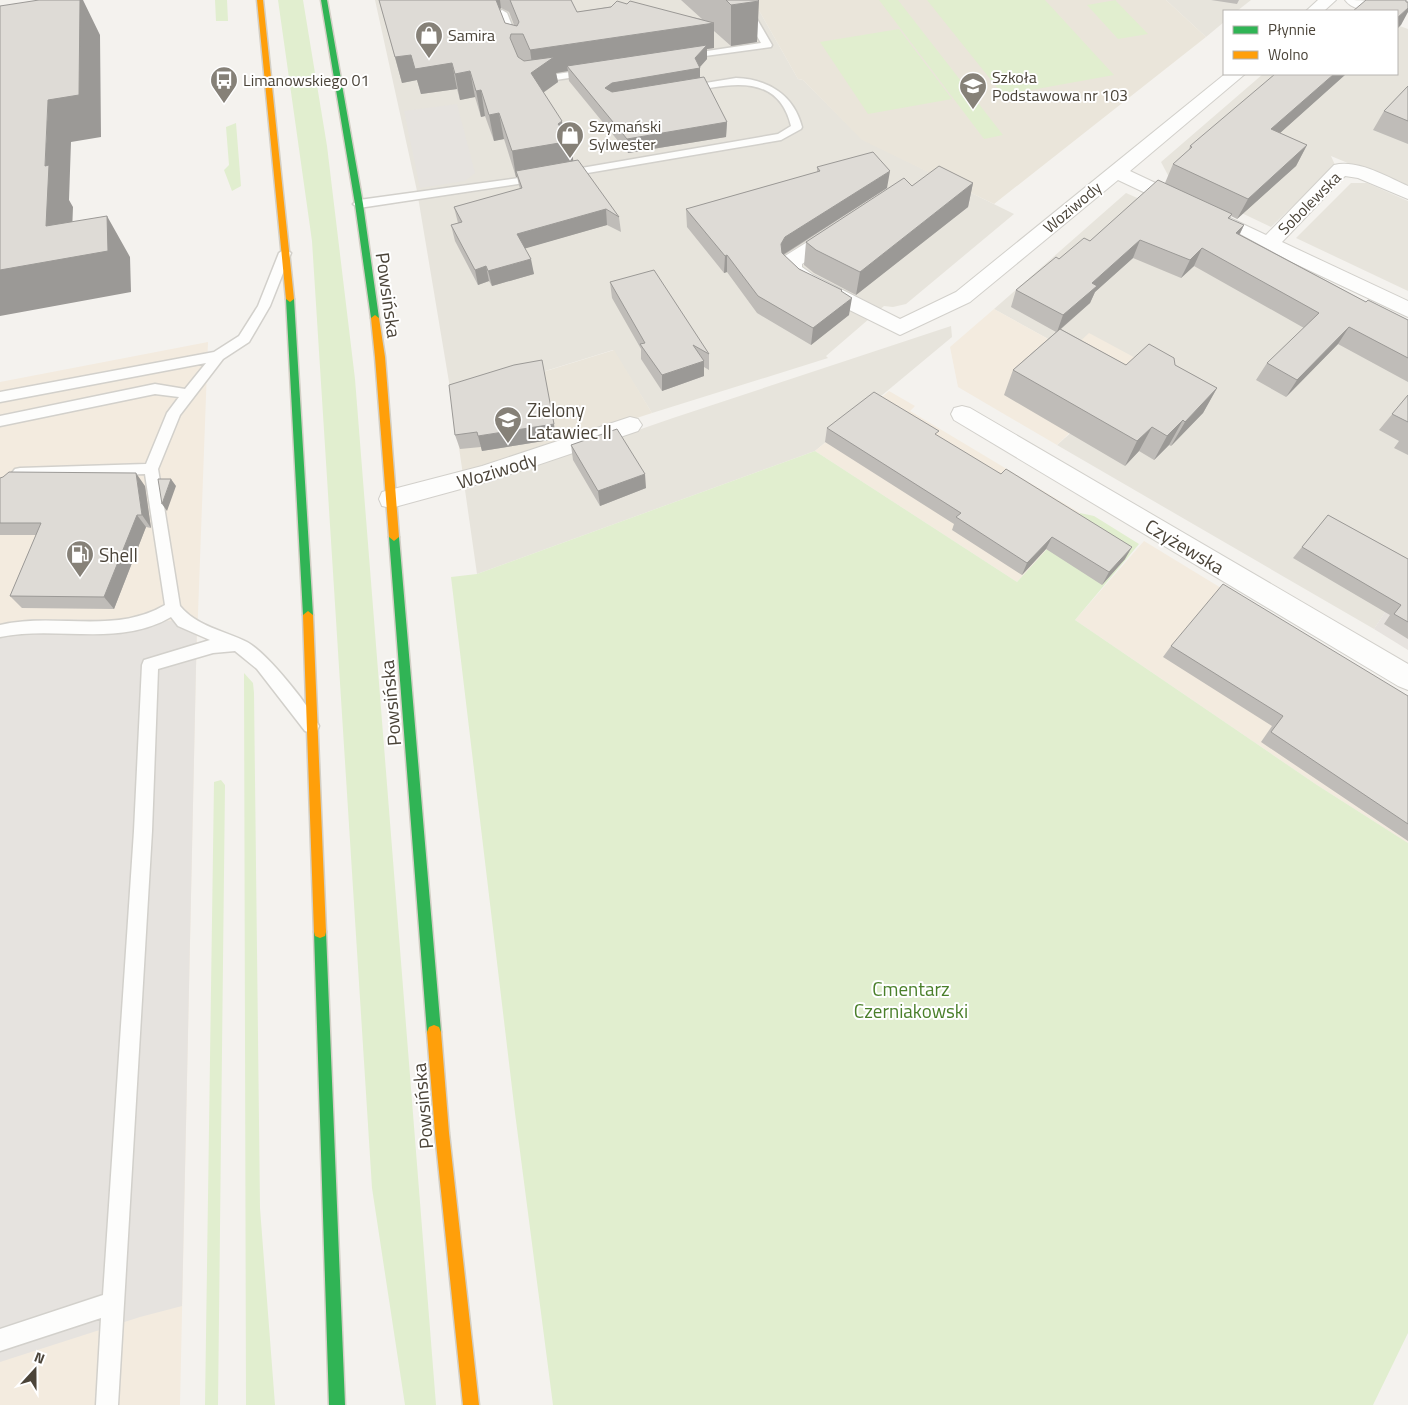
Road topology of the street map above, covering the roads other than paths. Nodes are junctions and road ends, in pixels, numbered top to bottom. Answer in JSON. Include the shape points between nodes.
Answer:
{"nodes":[{"id":1,"x":260,"y":0,"type":"edge"},
{"id":2,"x":324,"y":0,"type":"edge"},
{"id":3,"x":741,"y":0,"type":"edge"},
{"id":4,"x":1328,"y":0,"type":"edge"},
{"id":5,"x":1353,"y":0,"type":"edge"},
{"id":6,"x":1315,"y":10,"type":"edge"},
{"id":7,"x":1381,"y":10,"type":"edge"},
{"id":8,"x":502,"y":14,"type":"edge"},
{"id":9,"x":516,"y":48,"type":"edge"},
{"id":10,"x":672,"y":60,"type":"edge"},
{"id":11,"x":605,"y":70,"type":"edge"},
{"id":12,"x":525,"y":72,"type":"edge"},
{"id":13,"x":1235,"y":75,"type":"edge"},
{"id":14,"x":671,"y":92,"type":"edge"},
{"id":15,"x":1115,"y":171,"type":"junction"},
{"id":16,"x":1408,"y":193,"type":"edge"},
{"id":17,"x":359,"y":204,"type":"junction"},
{"id":18,"x":850,"y":223,"type":"edge"},
{"id":19,"x":1269,"y":243,"type":"junction"},
{"id":20,"x":286,"y":251,"type":"junction"},
{"id":21,"x":1408,"y":310,"type":"edge"},
{"id":22,"x":218,"y":356,"type":"junction"},
{"id":23,"x":187,"y":394,"type":"junction"},
{"id":24,"x":0,"y":396,"type":"edge"},
{"id":25,"x":962,"y":414,"type":"dead end"},
{"id":26,"x":0,"y":421,"type":"edge"},
{"id":27,"x":630,"y":425,"type":"dead end"},
{"id":28,"x":151,"y":469,"type":"junction"},
{"id":29,"x":9,"y":485,"type":"edge"},
{"id":30,"x":391,"y":499,"type":"junction"},
{"id":31,"x":172,"y":608,"type":"junction"},
{"id":32,"x":0,"y":623,"type":"edge"},
{"id":33,"x":22,"y":626,"type":"junction"},
{"id":34,"x":0,"y":631,"type":"edge"},
{"id":35,"x":234,"y":644,"type":"junction"},
{"id":36,"x":1408,"y":678,"type":"edge"},
{"id":37,"x":313,"y":728,"type":"junction"},
{"id":38,"x":113,"y":1303,"type":"junction"},
{"id":39,"x":0,"y":1340,"type":"edge"},
{"id":40,"x":107,"y":1405,"type":"edge"},
{"id":41,"x":337,"y":1405,"type":"edge"},
{"id":42,"x":471,"y":1405,"type":"edge"}],
"edges":[{"from":1,"to":20,"type":"main road"},
{"from":2,"to":17,"type":"main road","name":"Powsińska"},
{"from":3,"to":10,"type":"lane","via":[[767,45]]},
{"from":4,"to":6,"type":"street"},
{"from":5,"to":7,"type":"street"},
{"from":8,"to":9,"type":"lane"},
{"from":11,"to":12,"type":"lane","via":[[529,82]]},
{"from":13,"to":15,"type":"street","name":"Woziwody"},
{"from":14,"to":17,"type":"lane","via":[[748,79],[770,86],[793,112],[796,126],[781,137],[509,183]]},
{"from":15,"to":18,"type":"street","name":"Woziwody","via":[[962,298],[900,328],[806,280],[792,269],[792,262]]},
{"from":15,"to":19,"type":"street","name":"Sobolewska"},
{"from":16,"to":19,"type":"street","name":"Sobolewska","via":[[1364,174],[1341,169]]},
{"from":17,"to":30,"type":"main road","name":"Powsińska","via":[[380,357]]},
{"from":19,"to":21,"type":"street","name":"Sobolewska"},
{"from":20,"to":22,"type":"lane","via":[[264,306],[244,339]]},
{"from":20,"to":37,"type":"main road","via":[[298,413]]},
{"from":22,"to":23,"type":"lane"},
{"from":22,"to":24,"type":"lane"},
{"from":23,"to":26,"type":"lane","via":[[154,389]]},
{"from":23,"to":28,"type":"lane","via":[[174,413]]},
{"from":25,"to":36,"type":"street","name":"Czyżewska"},
{"from":27,"to":30,"type":"street","name":"Woziwody","via":[[521,463]]},
{"from":28,"to":29,"type":"lane","via":[[20,473]]},
{"from":28,"to":31,"type":"lane"},
{"from":30,"to":42,"type":"main road","name":"Powsińska","via":[[442,1133]]},
{"from":31,"to":33,"type":"lane","via":[[156,618],[121,628]]},
{"from":31,"to":35,"type":"lane","via":[[183,621]]},
{"from":32,"to":33,"type":"lane"},
{"from":33,"to":34,"type":"lane"},
{"from":35,"to":37,"type":"lane","via":[[263,664]]},
{"from":35,"to":38,"type":"lane","via":[[213,646],[150,664],[143,832]]},
{"from":37,"to":41,"type":"main road"},
{"from":38,"to":39,"type":"lane"},
{"from":38,"to":40,"type":"lane"}]}
